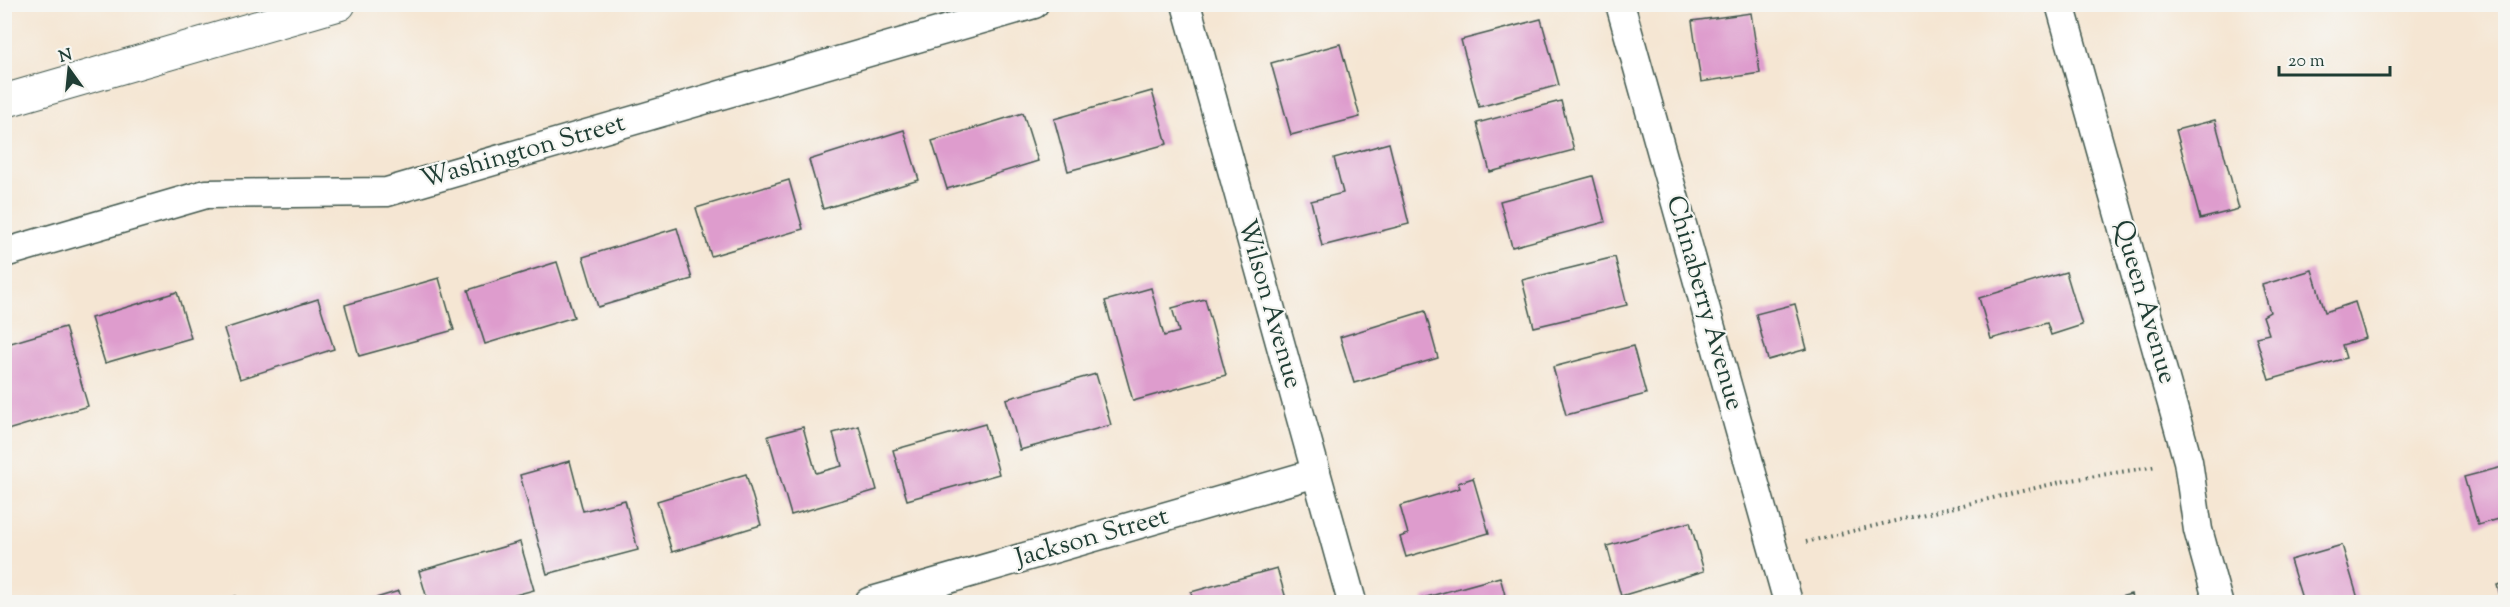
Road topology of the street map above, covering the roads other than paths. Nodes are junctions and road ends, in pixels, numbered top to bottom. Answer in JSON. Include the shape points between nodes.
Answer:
{"nodes":[{"id":1,"x":339,"y":4,"type":"edge"},
{"id":2,"x":1034,"y":4,"type":"edge"},
{"id":3,"x":1186,"y":4,"type":"edge"},
{"id":4,"x":1620,"y":4,"type":"edge"},
{"id":5,"x":2060,"y":4,"type":"edge"},
{"id":6,"x":4,"y":101,"type":"edge"},
{"id":7,"x":4,"y":253,"type":"edge"},
{"id":8,"x":1316,"y":473,"type":"junction"},
{"id":9,"x":869,"y":603,"type":"edge"},
{"id":10,"x":1352,"y":603,"type":"edge"},
{"id":11,"x":1788,"y":603,"type":"edge"},
{"id":12,"x":2218,"y":603,"type":"edge"}],
"edges":[{"from":1,"to":6,"type":"main road"},
{"from":2,"to":7,"type":"street","name":"Washington Street","via":[[387,192],[206,194]]},
{"from":3,"to":8,"type":"street","name":"Wilson Avenue"},
{"from":4,"to":11,"type":"street","name":"Chinaberry Avenue"},
{"from":5,"to":12,"type":"street","name":"Queen Avenue","via":[[2188,460],[2198,530]]},
{"from":8,"to":9,"type":"street","name":"Jackson Street"},
{"from":8,"to":10,"type":"street","name":"Wilson Avenue"}]}
